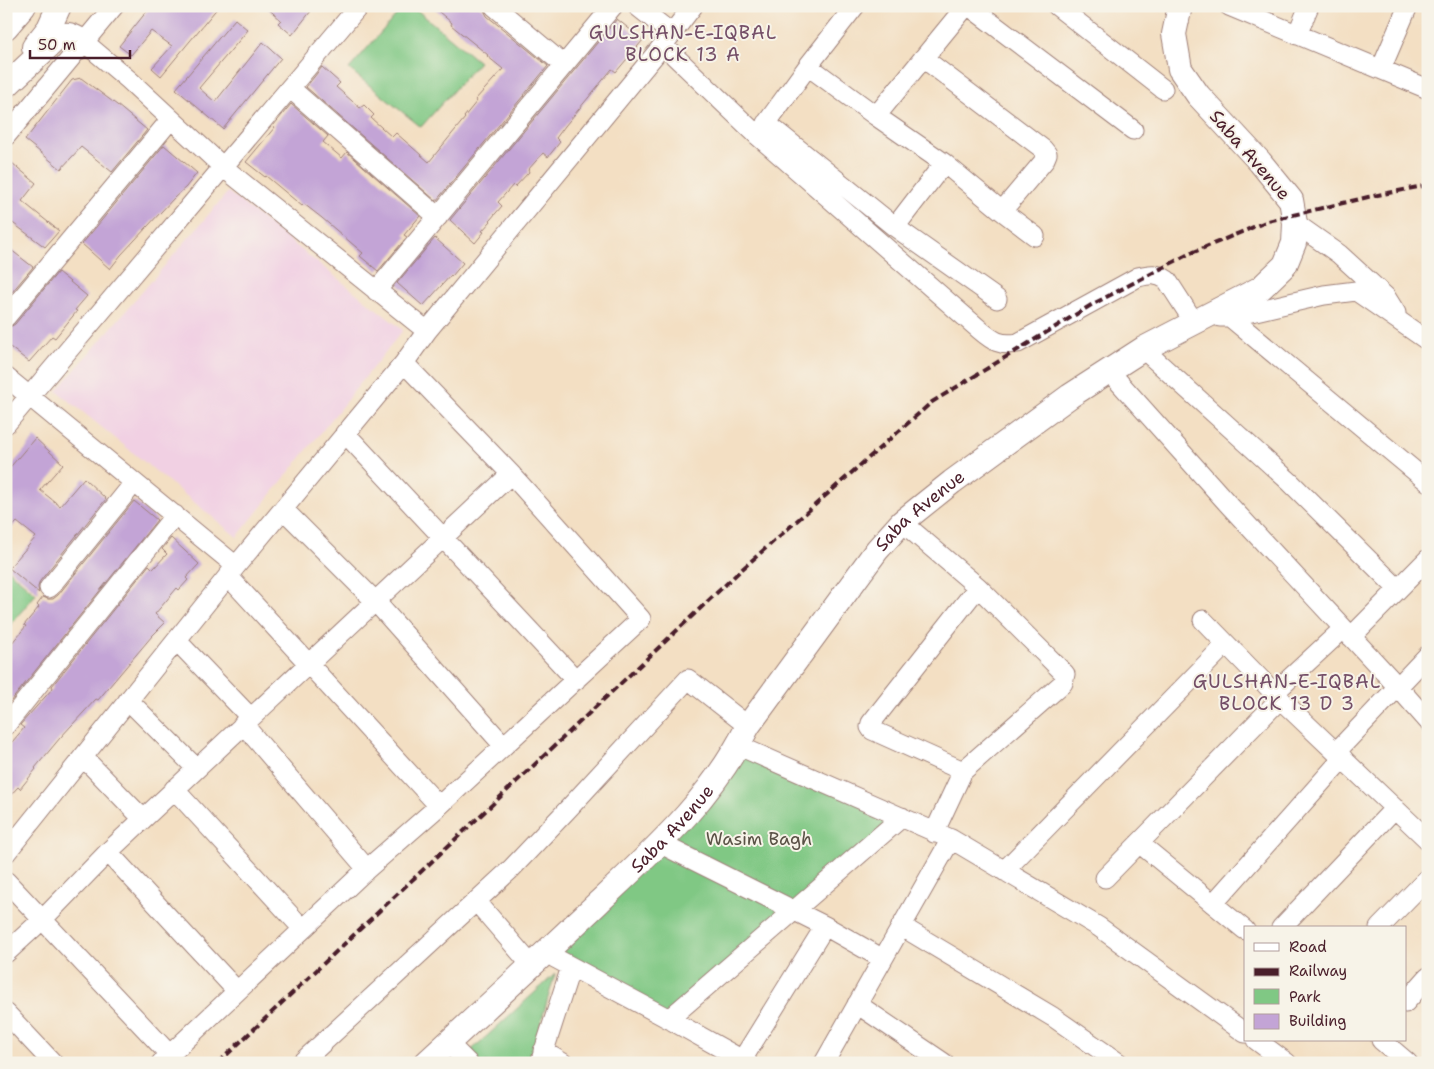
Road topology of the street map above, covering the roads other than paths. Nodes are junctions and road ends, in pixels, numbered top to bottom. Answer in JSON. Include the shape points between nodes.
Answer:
{"nodes":[{"id":1,"x":59,"y":6,"type":"edge"},
{"id":2,"x":114,"y":6,"type":"edge"},
{"id":3,"x":359,"y":6,"type":"edge"},
{"id":4,"x":494,"y":6,"type":"edge"},
{"id":5,"x":613,"y":6,"type":"edge"},
{"id":6,"x":637,"y":6,"type":"edge"},
{"id":7,"x":693,"y":6,"type":"edge"},
{"id":8,"x":855,"y":6,"type":"edge"},
{"id":9,"x":968,"y":6,"type":"edge"},
{"id":10,"x":1057,"y":6,"type":"edge"},
{"id":11,"x":1180,"y":6,"type":"edge"},
{"id":12,"x":1229,"y":6,"type":"edge"},
{"id":13,"x":1309,"y":6,"type":"edge"},
{"id":14,"x":1408,"y":6,"type":"edge"},
{"id":15,"x":1297,"y":35,"type":"junction"},
{"id":16,"x":667,"y":39,"type":"junction"},
{"id":17,"x":84,"y":42,"type":"junction"},
{"id":18,"x":923,"y":58,"type":"junction"},
{"id":19,"x":564,"y":65,"type":"junction"},
{"id":20,"x":808,"y":66,"type":"junction"},
{"id":21,"x":1381,"y":69,"type":"junction"},
{"id":22,"x":6,"y":81,"type":"edge"},
{"id":23,"x":6,"y":86,"type":"edge"},
{"id":24,"x":290,"y":88,"type":"junction"},
{"id":25,"x":1163,"y":89,"type":"dead end"},
{"id":26,"x":1428,"y":89,"type":"edge"},
{"id":27,"x":876,"y":116,"type":"junction"},
{"id":28,"x":171,"y":119,"type":"junction"},
{"id":29,"x":762,"y":129,"type":"junction"},
{"id":30,"x":1133,"y":130,"type":"dead end"},
{"id":31,"x":6,"y":136,"type":"edge"},
{"id":32,"x":944,"y":163,"type":"junction"},
{"id":33,"x":223,"y":167,"type":"junction"},
{"id":34,"x":1002,"y":211,"type":"junction"},
{"id":35,"x":438,"y":217,"type":"junction"},
{"id":36,"x":1295,"y":223,"type":"junction"},
{"id":37,"x":895,"y":227,"type":"junction"},
{"id":38,"x":1035,"y":236,"type":"dead end"},
{"id":39,"x":376,"y":291,"type":"junction"},
{"id":40,"x":998,"y":299,"type":"dead end"},
{"id":41,"x":6,"y":317,"type":"edge"},
{"id":42,"x":1230,"y":318,"type":"junction"},
{"id":43,"x":1200,"y":319,"type":"junction"},
{"id":44,"x":1402,"y":323,"type":"junction"},
{"id":45,"x":427,"y":331,"type":"junction"},
{"id":46,"x":1428,"y":341,"type":"edge"},
{"id":47,"x":1143,"y":349,"type":"junction"},
{"id":48,"x":404,"y":363,"type":"junction"},
{"id":49,"x":1109,"y":371,"type":"junction"},
{"id":50,"x":6,"y":377,"type":"edge"},
{"id":51,"x":29,"y":396,"type":"junction"},
{"id":52,"x":6,"y":424,"type":"edge"},
{"id":53,"x":345,"y":433,"type":"junction"},
{"id":54,"x":511,"y":474,"type":"junction"},
{"id":55,"x":1428,"y":482,"type":"edge"},
{"id":56,"x":134,"y":483,"type":"junction"},
{"id":57,"x":283,"y":509,"type":"junction"},
{"id":58,"x":175,"y":515,"type":"junction"},
{"id":59,"x":902,"y":522,"type":"junction"},
{"id":60,"x":443,"y":537,"type":"junction"},
{"id":61,"x":1428,"y":559,"type":"edge"},
{"id":62,"x":232,"y":571,"type":"junction"},
{"id":63,"x":978,"y":587,"type":"junction"},
{"id":64,"x":49,"y":588,"type":"dead end"},
{"id":65,"x":1398,"y":589,"type":"junction"},
{"id":66,"x":375,"y":602,"type":"junction"},
{"id":67,"x":1203,"y":620,"type":"dead end"},
{"id":68,"x":1347,"y":632,"type":"junction"},
{"id":69,"x":176,"y":641,"type":"junction"},
{"id":70,"x":1226,"y":644,"type":"junction"},
{"id":71,"x":1428,"y":655,"type":"edge"},
{"id":72,"x":308,"y":664,"type":"junction"},
{"id":73,"x":576,"y":680,"type":"junction"},
{"id":74,"x":1398,"y":687,"type":"junction"},
{"id":75,"x":1277,"y":696,"type":"junction"},
{"id":76,"x":128,"y":700,"type":"junction"},
{"id":77,"x":247,"y":721,"type":"junction"},
{"id":78,"x":1428,"y":721,"type":"edge"},
{"id":79,"x":6,"y":725,"type":"edge"},
{"id":80,"x":744,"y":736,"type":"junction"},
{"id":81,"x":504,"y":746,"type":"junction"},
{"id":82,"x":1340,"y":755,"type":"junction"},
{"id":83,"x":83,"y":757,"type":"junction"},
{"id":84,"x":196,"y":768,"type":"junction"},
{"id":85,"x":963,"y":771,"type":"junction"},
{"id":86,"x":174,"y":789,"type":"junction"},
{"id":87,"x":439,"y":806,"type":"junction"},
{"id":88,"x":1395,"y":808,"type":"junction"},
{"id":89,"x":902,"y":817,"type":"junction"},
{"id":90,"x":142,"y":819,"type":"junction"},
{"id":91,"x":942,"y":836,"type":"junction"},
{"id":92,"x":1428,"y":840,"type":"edge"},
{"id":93,"x":1139,"y":843,"type":"junction"},
{"id":94,"x":661,"y":844,"type":"junction"},
{"id":95,"x":108,"y":852,"type":"junction"},
{"id":96,"x":6,"y":853,"type":"edge"},
{"id":97,"x":366,"y":869,"type":"junction"},
{"id":98,"x":1004,"y":871,"type":"junction"},
{"id":99,"x":1105,"y":878,"type":"dead end"},
{"id":100,"x":1428,"y":878,"type":"edge"},
{"id":101,"x":6,"y":881,"type":"edge"},
{"id":102,"x":476,"y":901,"type":"junction"},
{"id":103,"x":1213,"y":904,"type":"junction"},
{"id":104,"x":794,"y":910,"type":"junction"},
{"id":105,"x":43,"y":919,"type":"junction"},
{"id":106,"x":825,"y":926,"type":"junction"},
{"id":107,"x":901,"y":926,"type":"junction"},
{"id":108,"x":1282,"y":926,"type":"edge"},
{"id":109,"x":1381,"y":926,"type":"edge"},
{"id":110,"x":303,"y":929,"type":"junction"},
{"id":111,"x":1244,"y":929,"type":"edge"},
{"id":112,"x":6,"y":953,"type":"edge"},
{"id":113,"x":540,"y":959,"type":"junction"},
{"id":114,"x":883,"y":959,"type":"junction"},
{"id":115,"x":571,"y":967,"type":"junction"},
{"id":116,"x":1428,"y":977,"type":"edge"},
{"id":117,"x":237,"y":991,"type":"junction"},
{"id":118,"x":1406,"y":1001,"type":"edge"},
{"id":119,"x":857,"y":1004,"type":"junction"},
{"id":120,"x":6,"y":1013,"type":"edge"},
{"id":121,"x":669,"y":1019,"type":"junction"},
{"id":122,"x":1244,"y":1031,"type":"edge"},
{"id":123,"x":1259,"y":1042,"type":"edge"},
{"id":124,"x":1383,"y":1042,"type":"edge"},
{"id":125,"x":448,"y":1043,"type":"junction"},
{"id":126,"x":541,"y":1057,"type":"edge"},
{"id":127,"x":165,"y":1059,"type":"edge"},
{"id":128,"x":745,"y":1061,"type":"edge"},
{"id":129,"x":53,"y":1063,"type":"edge"},
{"id":130,"x":301,"y":1063,"type":"edge"},
{"id":131,"x":426,"y":1063,"type":"edge"},
{"id":132,"x":468,"y":1063,"type":"edge"},
{"id":133,"x":564,"y":1063,"type":"edge"},
{"id":134,"x":824,"y":1063,"type":"edge"},
{"id":135,"x":944,"y":1063,"type":"edge"},
{"id":136,"x":1119,"y":1063,"type":"edge"},
{"id":137,"x":1287,"y":1063,"type":"edge"},
{"id":138,"x":1408,"y":1063,"type":"edge"}],
"edges":[{"from":1,"to":22,"type":"main road","via":[[49,28]]},
{"from":2,"to":17,"type":"street"},
{"from":3,"to":24,"type":"street"},
{"from":4,"to":19,"type":"street"},
{"from":5,"to":19,"type":"street"},
{"from":6,"to":16,"type":"street"},
{"from":7,"to":16,"type":"street"},
{"from":8,"to":20,"type":"street"},
{"from":9,"to":18,"type":"street"},
{"from":9,"to":30,"type":"street"},
{"from":10,"to":25,"type":"street"},
{"from":11,"to":36,"type":"main road","name":"Saba Avenue","via":[[1174,34],[1180,69],[1198,95],[1292,200]]},
{"from":12,"to":15,"type":"street"},
{"from":13,"to":15,"type":"street"},
{"from":14,"to":21,"type":"street"},
{"from":15,"to":21,"type":"street"},
{"from":16,"to":29,"type":"street"},
{"from":16,"to":45,"type":"street"},
{"from":17,"to":23,"type":"main road","via":[[70,34],[62,35]]},
{"from":17,"to":28,"type":"street"},
{"from":17,"to":31,"type":"street"},
{"from":18,"to":27,"type":"street"},
{"from":18,"to":34,"type":"street","via":[[1047,154]]},
{"from":19,"to":35,"type":"street"},
{"from":20,"to":27,"type":"street"},
{"from":20,"to":29,"type":"street"},
{"from":21,"to":26,"type":"street"},
{"from":24,"to":33,"type":"street"},
{"from":24,"to":35,"type":"street"},
{"from":27,"to":32,"type":"street"},
{"from":28,"to":33,"type":"street"},
{"from":28,"to":41,"type":"street"},
{"from":29,"to":37,"type":"street"},
{"from":29,"to":43,"type":"street","via":[[999,343],[1018,343],[1138,277],[1150,274],[1167,280]]},
{"from":32,"to":34,"type":"street"},
{"from":32,"to":37,"type":"street"},
{"from":33,"to":39,"type":"street"},
{"from":33,"to":51,"type":"street"},
{"from":34,"to":38,"type":"street"},
{"from":35,"to":39,"type":"street"},
{"from":36,"to":43,"type":"main road","name":"Saba Avenue","via":[[1294,242],[1285,265],[1262,288]]},
{"from":36,"to":44,"type":"street","via":[[1339,254],[1386,297]]},
{"from":37,"to":40,"type":"street"},
{"from":39,"to":45,"type":"street"},
{"from":42,"to":43,"type":"street"},
{"from":42,"to":44,"type":"street","via":[[1324,295],[1356,292]]},
{"from":42,"to":55,"type":"street"},
{"from":43,"to":47,"type":"main road","name":"Saba Avenue"},
{"from":44,"to":46,"type":"street"},
{"from":45,"to":48,"type":"street"},
{"from":47,"to":49,"type":"main road","name":"Saba Avenue"},
{"from":47,"to":65,"type":"street","via":[[1290,482]]},
{"from":48,"to":53,"type":"street"},
{"from":48,"to":54,"type":"street"},
{"from":49,"to":59,"type":"main road","name":"Saba Avenue","via":[[1010,439]]},
{"from":49,"to":68,"type":"street"},
{"from":50,"to":51,"type":"street"},
{"from":51,"to":52,"type":"street"},
{"from":51,"to":56,"type":"street"},
{"from":53,"to":57,"type":"street"},
{"from":53,"to":60,"type":"street"},
{"from":54,"to":60,"type":"street"},
{"from":54,"to":73,"type":"street","via":[[641,619]]},
{"from":56,"to":58,"type":"street"},
{"from":56,"to":64,"type":"street"},
{"from":57,"to":62,"type":"street"},
{"from":57,"to":66,"type":"street"},
{"from":58,"to":62,"type":"street"},
{"from":58,"to":79,"type":"street"},
{"from":59,"to":63,"type":"street"},
{"from":59,"to":80,"type":"main road","name":"Saba Avenue","via":[[876,550]]},
{"from":60,"to":66,"type":"street"},
{"from":60,"to":73,"type":"street"},
{"from":61,"to":65,"type":"street"},
{"from":62,"to":69,"type":"street"},
{"from":62,"to":72,"type":"street"},
{"from":63,"to":85,"type":"street","via":[[1065,674],[1065,679]]},
{"from":63,"to":85,"type":"street","via":[[870,726],[872,730]]},
{"from":65,"to":68,"type":"street"},
{"from":66,"to":72,"type":"street"},
{"from":66,"to":81,"type":"street"},
{"from":67,"to":70,"type":"street"},
{"from":68,"to":74,"type":"street"},
{"from":68,"to":75,"type":"street"},
{"from":69,"to":76,"type":"street"},
{"from":69,"to":77,"type":"street"},
{"from":70,"to":75,"type":"street"},
{"from":70,"to":98,"type":"street"},
{"from":71,"to":74,"type":"street"},
{"from":72,"to":77,"type":"street"},
{"from":72,"to":87,"type":"street"},
{"from":73,"to":81,"type":"street"},
{"from":74,"to":78,"type":"street"},
{"from":74,"to":82,"type":"street"},
{"from":75,"to":82,"type":"street"},
{"from":75,"to":93,"type":"street"},
{"from":76,"to":83,"type":"street"},
{"from":76,"to":84,"type":"street"},
{"from":77,"to":84,"type":"street"},
{"from":77,"to":97,"type":"street"},
{"from":80,"to":89,"type":"street"},
{"from":80,"to":94,"type":"main road","name":"Saba Avenue","via":[[704,796]]},
{"from":80,"to":102,"type":"street","via":[[688,679],[570,808]]},
{"from":81,"to":87,"type":"street"},
{"from":82,"to":88,"type":"street"},
{"from":82,"to":103,"type":"street"},
{"from":83,"to":90,"type":"street"},
{"from":83,"to":96,"type":"street"},
{"from":84,"to":86,"type":"street"},
{"from":85,"to":91,"type":"street"},
{"from":86,"to":90,"type":"street"},
{"from":86,"to":110,"type":"street"},
{"from":87,"to":97,"type":"street"},
{"from":88,"to":92,"type":"street"},
{"from":88,"to":108,"type":"street"},
{"from":89,"to":91,"type":"street"},
{"from":89,"to":104,"type":"street"},
{"from":90,"to":95,"type":"street"},
{"from":91,"to":98,"type":"street"},
{"from":91,"to":107,"type":"street"},
{"from":93,"to":99,"type":"street"},
{"from":93,"to":103,"type":"street"},
{"from":94,"to":104,"type":"street"},
{"from":94,"to":113,"type":"main road","name":"Saba Avenue"},
{"from":95,"to":105,"type":"street"},
{"from":95,"to":117,"type":"street"},
{"from":97,"to":110,"type":"street"},
{"from":98,"to":122,"type":"street","via":[[1099,927]]},
{"from":100,"to":109,"type":"street"},
{"from":101,"to":105,"type":"street"},
{"from":102,"to":113,"type":"street"},
{"from":102,"to":130,"type":"street"},
{"from":103,"to":111,"type":"street"},
{"from":104,"to":106,"type":"street"},
{"from":104,"to":121,"type":"street"},
{"from":105,"to":112,"type":"street"},
{"from":105,"to":127,"type":"street"},
{"from":106,"to":114,"type":"street"},
{"from":106,"to":128,"type":"street"},
{"from":107,"to":114,"type":"street"},
{"from":107,"to":136,"type":"street","via":[[1053,1016]]},
{"from":110,"to":117,"type":"street"},
{"from":113,"to":115,"type":"street","via":[[555,958]]},
{"from":113,"to":125,"type":"main road","name":"Saba Avenue"},
{"from":114,"to":119,"type":"street"},
{"from":115,"to":121,"type":"street"},
{"from":115,"to":126,"type":"street"},
{"from":116,"to":118,"type":"street"},
{"from":117,"to":127,"type":"street"},
{"from":119,"to":134,"type":"street"},
{"from":119,"to":135,"type":"street"},
{"from":120,"to":129,"type":"street"},
{"from":121,"to":128,"type":"street"},
{"from":123,"to":137,"type":"street"},
{"from":124,"to":138,"type":"street"},
{"from":125,"to":131,"type":"main road","name":"Saba Avenue"},
{"from":125,"to":132,"type":"street"},
{"from":126,"to":133,"type":"street"}]}
